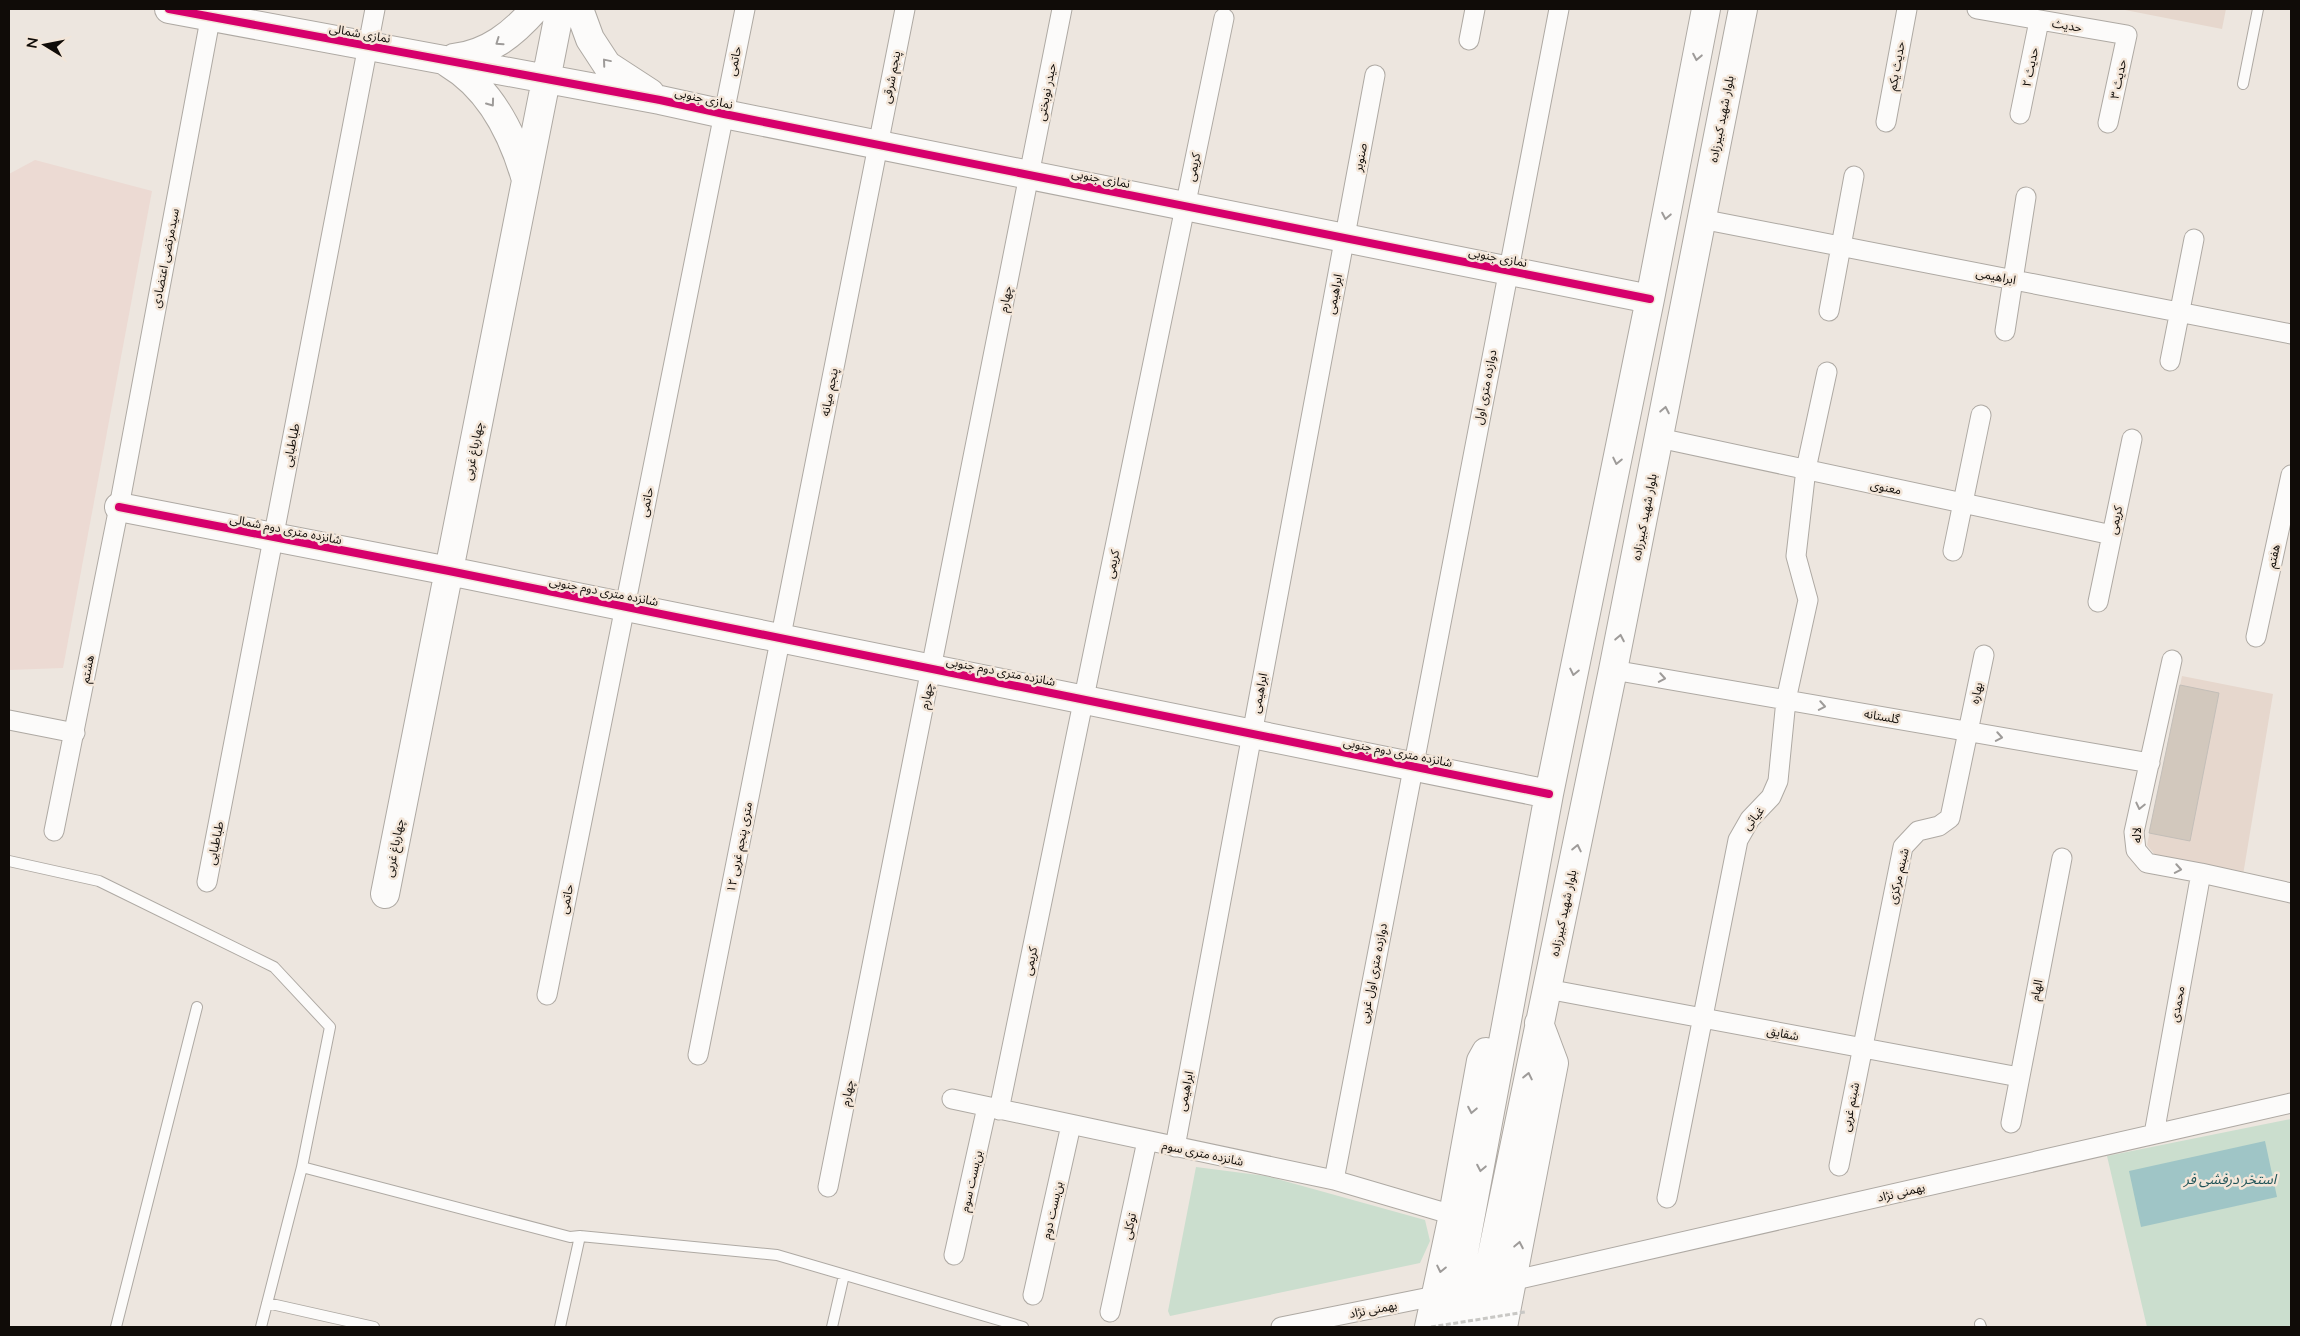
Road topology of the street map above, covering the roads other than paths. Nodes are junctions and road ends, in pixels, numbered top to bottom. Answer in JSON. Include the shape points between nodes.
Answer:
{"nodes":[{"id":1,"x":169,"y":9,"type":"edge"},
{"id":2,"x":375,"y":9,"type":"edge"},
{"id":3,"x":535,"y":9,"type":"edge"},
{"id":4,"x":560,"y":9,"type":"edge"},
{"id":5,"x":579,"y":9,"type":"edge"},
{"id":6,"x":745,"y":9,"type":"edge"},
{"id":7,"x":905,"y":9,"type":"edge"},
{"id":8,"x":1062,"y":9,"type":"edge"},
{"id":9,"x":1475,"y":9,"type":"edge"},
{"id":10,"x":1559,"y":9,"type":"edge"},
{"id":11,"x":1706,"y":9,"type":"edge"},
{"id":12,"x":1743,"y":9,"type":"edge"},
{"id":13,"x":1907,"y":9,"type":"edge"},
{"id":14,"x":1977,"y":9,"type":"edge"},
{"id":15,"x":2258,"y":9,"type":"edge"},
{"id":16,"x":212,"y":13,"type":"edge"},
{"id":17,"x":1224,"y":18,"type":"dead end"},
{"id":18,"x":2039,"y":21,"type":"junction"},
{"id":19,"x":2127,"y":35,"type":"joint"},
{"id":20,"x":1469,"y":40,"type":"dead end"},
{"id":21,"x":368,"y":46,"type":"junction"},
{"id":22,"x":443,"y":59,"type":"junction"},
{"id":23,"x":1375,"y":75,"type":"dead end"},
{"id":24,"x":547,"y":79,"type":"junction"},
{"id":25,"x":2243,"y":84,"type":"dead end"},
{"id":26,"x":660,"y":100,"type":"junction"},
{"id":27,"x":724,"y":114,"type":"junction"},
{"id":28,"x":2020,"y":114,"type":"dead end"},
{"id":29,"x":1886,"y":122,"type":"dead end"},
{"id":30,"x":2108,"y":124,"type":"dead end"},
{"id":31,"x":878,"y":145,"type":"junction"},
{"id":32,"x":1030,"y":176,"type":"junction"},
{"id":33,"x":1854,"y":176,"type":"dead end"},
{"id":34,"x":526,"y":180,"type":"junction"},
{"id":35,"x":2026,"y":197,"type":"dead end"},
{"id":36,"x":1185,"y":206,"type":"junction"},
{"id":37,"x":1701,"y":219,"type":"junction"},
{"id":38,"x":1344,"y":238,"type":"junction"},
{"id":39,"x":2194,"y":238,"type":"dead end"},
{"id":40,"x":1843,"y":246,"type":"junction"},
{"id":41,"x":1508,"y":271,"type":"junction"},
{"id":42,"x":2013,"y":279,"type":"junction"},
{"id":43,"x":1650,"y":299,"type":"junction"},
{"id":44,"x":1830,"y":311,"type":"dead end"},
{"id":45,"x":2179,"y":312,"type":"junction"},
{"id":46,"x":2005,"y":331,"type":"dead end"},
{"id":47,"x":2291,"y":334,"type":"edge"},
{"id":48,"x":2170,"y":361,"type":"dead end"},
{"id":49,"x":1827,"y":372,"type":"dead end"},
{"id":50,"x":1981,"y":415,"type":"dead end"},
{"id":51,"x":1659,"y":438,"type":"junction"},
{"id":52,"x":2132,"y":439,"type":"dead end"},
{"id":53,"x":1806,"y":469,"type":"junction"},
{"id":54,"x":2291,"y":475,"type":"edge"},
{"id":55,"x":1963,"y":503,"type":"junction"},
{"id":56,"x":119,"y":507,"type":"junction"},
{"id":57,"x":2112,"y":536,"type":"junction"},
{"id":58,"x":274,"y":538,"type":"junction"},
{"id":59,"x":1953,"y":551,"type":"dead end"},
{"id":60,"x":449,"y":571,"type":"junction"},
{"id":61,"x":2098,"y":602,"type":"dead end"},
{"id":62,"x":625,"y":607,"type":"junction"},
{"id":63,"x":2256,"y":637,"type":"dead end"},
{"id":64,"x":780,"y":638,"type":"junction"},
{"id":65,"x":1984,"y":655,"type":"dead end"},
{"id":66,"x":2172,"y":660,"type":"dead end"},
{"id":67,"x":931,"y":669,"type":"junction"},
{"id":68,"x":1614,"y":670,"type":"junction"},
{"id":69,"x":1084,"y":700,"type":"junction"},
{"id":70,"x":1786,"y":700,"type":"junction"},
{"id":71,"x":9,"y":720,"type":"edge"},
{"id":72,"x":1968,"y":732,"type":"junction"},
{"id":73,"x":75,"y":733,"type":"junction"},
{"id":74,"x":1252,"y":734,"type":"junction"},
{"id":75,"x":2150,"y":763,"type":"junction"},
{"id":76,"x":1413,"y":766,"type":"junction"},
{"id":77,"x":1549,"y":794,"type":"junction"},
{"id":78,"x":54,"y":831,"type":"dead end"},
{"id":79,"x":2062,"y":858,"type":"dead end"},
{"id":80,"x":9,"y":861,"type":"edge"},
{"id":81,"x":2201,"y":873,"type":"junction"},
{"id":82,"x":207,"y":882,"type":"dead end"},
{"id":83,"x":2291,"y":893,"type":"edge"},
{"id":84,"x":385,"y":894,"type":"dead end"},
{"id":85,"x":1548,"y":989,"type":"junction"},
{"id":86,"x":547,"y":995,"type":"dead end"},
{"id":87,"x":196,"y":1007,"type":"dead end"},
{"id":88,"x":1508,"y":1017,"type":"junction"},
{"id":89,"x":1703,"y":1018,"type":"junction"},
{"id":90,"x":1539,"y":1023,"type":"junction"},
{"id":91,"x":1861,"y":1047,"type":"junction"},
{"id":92,"x":698,"y":1055,"type":"dead end"},
{"id":93,"x":2019,"y":1076,"type":"junction"},
{"id":94,"x":952,"y":1099,"type":"dead end"},
{"id":95,"x":2291,"y":1103,"type":"edge"},
{"id":96,"x":993,"y":1109,"type":"junction"},
{"id":97,"x":2012,"y":1123,"type":"dead end"},
{"id":98,"x":1071,"y":1125,"type":"junction"},
{"id":99,"x":2154,"y":1134,"type":"junction"},
{"id":100,"x":1147,"y":1141,"type":"junction"},
{"id":101,"x":1175,"y":1147,"type":"junction"},
{"id":102,"x":1839,"y":1166,"type":"dead end"},
{"id":103,"x":302,"y":1167,"type":"junction"},
{"id":104,"x":1334,"y":1180,"type":"junction"},
{"id":105,"x":828,"y":1187,"type":"dead end"},
{"id":106,"x":1667,"y":1198,"type":"dead end"},
{"id":107,"x":1452,"y":1215,"type":"junction"},
{"id":108,"x":580,"y":1236,"type":"junction"},
{"id":109,"x":954,"y":1255,"type":"dead end"},
{"id":110,"x":844,"y":1275,"type":"junction"},
{"id":111,"x":1511,"y":1281,"type":"junction"},
{"id":112,"x":1033,"y":1296,"type":"dead end"},
{"id":113,"x":1435,"y":1296,"type":"junction"},
{"id":114,"x":267,"y":1303,"type":"junction"},
{"id":115,"x":1110,"y":1312,"type":"dead end"},
{"id":116,"x":116,"y":1327,"type":"edge"},
{"id":117,"x":261,"y":1327,"type":"edge"},
{"id":118,"x":374,"y":1327,"type":"edge"},
{"id":119,"x":560,"y":1327,"type":"edge"},
{"id":120,"x":832,"y":1327,"type":"edge"},
{"id":121,"x":1023,"y":1327,"type":"edge"},
{"id":122,"x":1281,"y":1327,"type":"edge"},
{"id":123,"x":1430,"y":1327,"type":"edge"},
{"id":124,"x":1450,"y":1327,"type":"edge"},
{"id":125,"x":1477,"y":1327,"type":"edge"},
{"id":126,"x":1503,"y":1327,"type":"edge"}],
"edges":[{"from":1,"to":16,"type":"street","name":"نمازی شمالی"},
{"from":2,"to":21,"type":"street","name":"طباطبایی"},
{"from":3,"to":22,"type":"street","one_way":true,"via":[[486,50]]},
{"from":4,"to":24,"type":"street","name":"چهارباغ غربی"},
{"from":26,"to":5,"type":"street","one_way":true,"via":[[607,65],[590,39]]},
{"from":6,"to":27,"type":"street","name":"حاتمی"},
{"from":7,"to":31,"type":"street","name":"پنجم شرقی"},
{"from":8,"to":32,"type":"street","name":"حیدر نوبختی"},
{"from":9,"to":20,"type":"street"},
{"from":10,"to":41,"type":"street","name":"دوازده متری اول"},
{"from":11,"to":43,"type":"street","one_way":true},
{"from":12,"to":37,"type":"street","name":"بلوار شهید کبیرزاده"},
{"from":13,"to":29,"type":"street","name":"حدیث یکم"},
{"from":14,"to":18,"type":"street","name":"حدیث"},
{"from":15,"to":25,"type":"lane"},
{"from":16,"to":21,"type":"street","name":"نمازی شمالی"},
{"from":16,"to":56,"type":"street","name":"سیدمرتضی اعتضادی"},
{"from":17,"to":36,"type":"street","name":"کریمی"},
{"from":18,"to":19,"type":"street","name":"حدیث"},
{"from":18,"to":28,"type":"street","name":"حدیث ۲"},
{"from":19,"to":30,"type":"street","name":"حدیث ۳"},
{"from":21,"to":22,"type":"street","name":"نمازی شمالی"},
{"from":21,"to":58,"type":"street","name":"طباطبایی"},
{"from":22,"to":24,"type":"street","name":"نمازی شمالی"},
{"from":22,"to":34,"type":"street","one_way":true,"via":[[478,86],[494,108],[509,132]]},
{"from":23,"to":38,"type":"street","name":"صنوبر"},
{"from":24,"to":26,"type":"street","name":"نمازی جنوبی"},
{"from":24,"to":34,"type":"street","name":"چهارباغ غربی"},
{"from":26,"to":27,"type":"street","name":"نمازی جنوبی"},
{"from":27,"to":31,"type":"street","name":"نمازی جنوبی"},
{"from":27,"to":62,"type":"street","name":"حاتمی"},
{"from":31,"to":32,"type":"street","name":"نمازی جنوبی"},
{"from":31,"to":64,"type":"street","name":"پنجم میانه"},
{"from":32,"to":36,"type":"street","name":"نمازی جنوبی"},
{"from":32,"to":67,"type":"street","name":"چهارم"},
{"from":33,"to":40,"type":"street"},
{"from":34,"to":60,"type":"street","name":"چهارباغ غربی"},
{"from":35,"to":42,"type":"street"},
{"from":36,"to":38,"type":"street","name":"نمازی جنوبی"},
{"from":36,"to":69,"type":"street","name":"کریمی"},
{"from":37,"to":40,"type":"street","name":"ابراهیمی"},
{"from":51,"to":37,"type":"street","name":"بلوار شهید کبیرزاده","one_way":true},
{"from":38,"to":41,"type":"street","name":"نمازی جنوبی"},
{"from":38,"to":74,"type":"street","name":"ابراهیمی"},
{"from":39,"to":45,"type":"street"},
{"from":40,"to":42,"type":"street","name":"ابراهیمی"},
{"from":40,"to":44,"type":"street"},
{"from":41,"to":43,"type":"street","name":"نمازی جنوبی"},
{"from":41,"to":76,"type":"street","name":"دوازده متری اول"},
{"from":42,"to":45,"type":"street","name":"ابراهیمی"},
{"from":42,"to":46,"type":"street"},
{"from":43,"to":77,"type":"street","one_way":true},
{"from":45,"to":47,"type":"street","name":"ابراهیمی"},
{"from":45,"to":48,"type":"street"},
{"from":49,"to":53,"type":"street","name":"غیاثی"},
{"from":50,"to":55,"type":"street"},
{"from":51,"to":53,"type":"street","name":"معنوی"},
{"from":68,"to":51,"type":"street","name":"بلوار شهید کبیرزاده","one_way":true},
{"from":52,"to":57,"type":"street","name":"کریمی"},
{"from":53,"to":55,"type":"street","name":"معنوی"},
{"from":53,"to":70,"type":"street","name":"غیاثی","via":[[1796,556],[1808,600]]},
{"from":54,"to":63,"type":"street","name":"هفتم"},
{"from":55,"to":57,"type":"street","name":"معنوی"},
{"from":55,"to":59,"type":"street"},
{"from":56,"to":58,"type":"street","name":"شانزده متری دوم شمالی"},
{"from":56,"to":73,"type":"street","name":"هشتم"},
{"from":57,"to":61,"type":"street","name":"کریمی"},
{"from":58,"to":60,"type":"street","name":"شانزده متری دوم شمالی"},
{"from":58,"to":82,"type":"street","name":"طباطبایی"},
{"from":60,"to":62,"type":"street","name":"شانزده متری دوم جنوبی"},
{"from":60,"to":84,"type":"street","name":"چهارباغ غربی"},
{"from":62,"to":64,"type":"street","name":"شانزده متری دوم جنوبی"},
{"from":62,"to":86,"type":"street","name":"حاتمی"},
{"from":64,"to":67,"type":"street","name":"شانزده متری دوم جنوبی"},
{"from":64,"to":92,"type":"street","name":"۱۲ متری پنجم غربی"},
{"from":65,"to":72,"type":"street","name":"بهاره"},
{"from":66,"to":75,"type":"street","name":"لاله"},
{"from":67,"to":69,"type":"street","name":"شانزده متری دوم جنوبی"},
{"from":67,"to":105,"type":"street","name":"چهارم"},
{"from":68,"to":70,"type":"street","name":"گلستانه","one_way":true},
{"from":85,"to":68,"type":"street","name":"بلوار شهید کبیرزاده","one_way":true},
{"from":69,"to":74,"type":"street","name":"شانزده متری دوم جنوبی"},
{"from":69,"to":96,"type":"street","name":"کریمی"},
{"from":70,"to":72,"type":"street","name":"گلستانه","one_way":true},
{"from":70,"to":89,"type":"street","name":"غیاثی","via":[[1778,781],[1771,797],[1750,819],[1738,840]]},
{"from":71,"to":73,"type":"street"},
{"from":72,"to":75,"type":"street","name":"گلستانه","one_way":true},
{"from":72,"to":91,"type":"street","name":"شبنم مرکزی","via":[[1950,818],[1940,826],[1918,831],[1903,847]]},
{"from":73,"to":78,"type":"street","name":"هشتم"},
{"from":74,"to":76,"type":"street","name":"شانزده متری دوم جنوبی"},
{"from":74,"to":101,"type":"street","name":"ابراهیمی"},
{"from":75,"to":81,"type":"street","name":"لاله","one_way":true,"via":[[2134,832],[2136,850],[2147,864]]},
{"from":76,"to":77,"type":"street","name":"شانزده متری دوم جنوبی"},
{"from":76,"to":104,"type":"street","name":"دوازده متری اول غربی"},
{"from":77,"to":88,"type":"street"},
{"from":79,"to":93,"type":"street","name":"الهام"},
{"from":80,"to":103,"type":"lane","via":[[99,881],[274,967],[330,1027]]},
{"from":81,"to":83,"type":"street","name":"لاله"},
{"from":81,"to":99,"type":"street","name":"محمدی"},
{"from":85,"to":89,"type":"street","name":"شقایق"},
{"from":85,"to":90,"type":"street","name":"بلوار شهید کبیرزاده"},
{"from":87,"to":116,"type":"lane"},
{"from":88,"to":107,"type":"street","one_way":true,"via":[[1481,1061]]},
{"from":88,"to":124,"type":"street","one_way":true},
{"from":89,"to":91,"type":"street","name":"شقایق"},
{"from":89,"to":106,"type":"street","name":"غیاثی"},
{"from":111,"to":90,"type":"street","one_way":true,"via":[[1554,1064]]},
{"from":125,"to":90,"type":"street","name":"بلوار شهید کبیرزاده","one_way":true},
{"from":91,"to":93,"type":"street","name":"شقایق"},
{"from":91,"to":102,"type":"street","name":"شبنم غربی"},
{"from":93,"to":97,"type":"street","name":"الهام"},
{"from":94,"to":96,"type":"street","name":"شانزده متری سوم"},
{"from":95,"to":99,"type":"street","name":"بهمنی نژاد"},
{"from":96,"to":98,"type":"street","name":"شانزده متری سوم"},
{"from":96,"to":109,"type":"street","name":"بن‌بست سوم"},
{"from":98,"to":100,"type":"street","name":"شانزده متری سوم"},
{"from":98,"to":112,"type":"street","name":"بن‌بست دوم"},
{"from":99,"to":111,"type":"street","name":"بهمنی نژاد"},
{"from":100,"to":101,"type":"street","name":"شانزده متری سوم"},
{"from":100,"to":115,"type":"street","name":"توکلی"},
{"from":101,"to":104,"type":"street","name":"شانزده متری سوم"},
{"from":103,"to":108,"type":"lane","via":[[570,1238]]},
{"from":103,"to":114,"type":"lane"},
{"from":104,"to":107,"type":"street","name":"شانزده متری سوم"},
{"from":107,"to":113,"type":"street","one_way":true},
{"from":108,"to":110,"type":"lane","via":[[777,1255]]},
{"from":108,"to":119,"type":"lane"},
{"from":110,"to":120,"type":"lane"},
{"from":110,"to":121,"type":"lane"},
{"from":111,"to":126,"type":"street"},
{"from":113,"to":122,"type":"street","name":"بهمنی نژاد"},
{"from":113,"to":123,"type":"street"},
{"from":114,"to":117,"type":"lane"},
{"from":114,"to":118,"type":"lane"}]}
